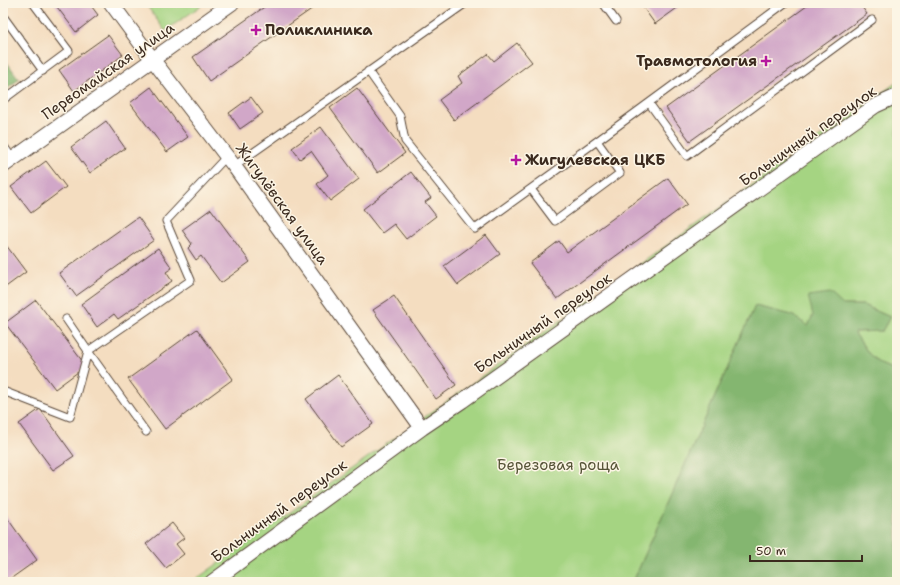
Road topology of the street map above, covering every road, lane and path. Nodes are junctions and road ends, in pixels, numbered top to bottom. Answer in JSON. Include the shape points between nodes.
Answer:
{"nodes":[{"id":1,"x":33,"y":3,"type":"edge"},
{"id":2,"x":111,"y":3,"type":"edge"},
{"id":3,"x":232,"y":3,"type":"edge"},
{"id":4,"x":466,"y":3,"type":"edge"},
{"id":5,"x":603,"y":3,"type":"edge"},
{"id":6,"x":785,"y":3,"type":"edge"},
{"id":7,"x":3,"y":16,"type":"edge"},
{"id":8,"x":872,"y":20,"type":"dead end"},
{"id":9,"x":616,"y":21,"type":"dead end"},
{"id":10,"x":153,"y":60,"type":"junction"},
{"id":11,"x":43,"y":71,"type":"junction"},
{"id":12,"x":368,"y":71,"type":"junction"},
{"id":13,"x":897,"y":96,"type":"edge"},
{"id":14,"x":3,"y":100,"type":"edge"},
{"id":15,"x":649,"y":103,"type":"junction"},
{"id":16,"x":597,"y":141,"type":"junction"},
{"id":17,"x":3,"y":145,"type":"edge"},
{"id":18,"x":231,"y":161,"type":"junction"},
{"id":19,"x":8,"y":163,"type":"edge"},
{"id":20,"x":531,"y":189,"type":"junction"},
{"id":21,"x":66,"y":319,"type":"dead end"},
{"id":22,"x":88,"y":351,"type":"junction"},
{"id":23,"x":3,"y":391,"type":"edge"},
{"id":24,"x":422,"y":428,"type":"junction"},
{"id":25,"x":146,"y":432,"type":"dead end"},
{"id":26,"x":212,"y":582,"type":"edge"}],
"edges":[{"from":1,"to":11,"type":"lane","via":[[69,52]]},
{"from":2,"to":10,"type":"street","name":"Жигулёвская улица"},
{"from":3,"to":10,"type":"street","name":"Первомайская улица"},
{"from":4,"to":12,"type":"lane"},
{"from":5,"to":9,"type":"lane"},
{"from":6,"to":15,"type":"lane"},
{"from":7,"to":11,"type":"lane"},
{"from":8,"to":15,"type":"lane","via":[[687,156]]},
{"from":10,"to":18,"type":"street","name":"Жигулёвская улица"},
{"from":10,"to":19,"type":"street","name":"Первомайская улица"},
{"from":11,"to":14,"type":"lane"},
{"from":12,"to":18,"type":"lane"},
{"from":12,"to":20,"type":"lane","via":[[400,116],[405,141],[475,229]]},
{"from":13,"to":24,"type":"street","name":"Больничный переулок","via":[[875,106]]},
{"from":15,"to":16,"type":"lane"},
{"from":16,"to":20,"type":"lane"},
{"from":16,"to":20,"type":"lane","via":[[620,173],[555,221]]},
{"from":17,"to":19,"type":"lane"},
{"from":18,"to":22,"type":"lane","via":[[166,221],[191,280]]},
{"from":18,"to":24,"type":"street","name":"Жигулёвская улица"},
{"from":21,"to":22,"type":"lane"},
{"from":22,"to":23,"type":"lane","via":[[70,418]]},
{"from":22,"to":25,"type":"lane"},
{"from":24,"to":26,"type":"street","name":"Больничный переулок"}]}
